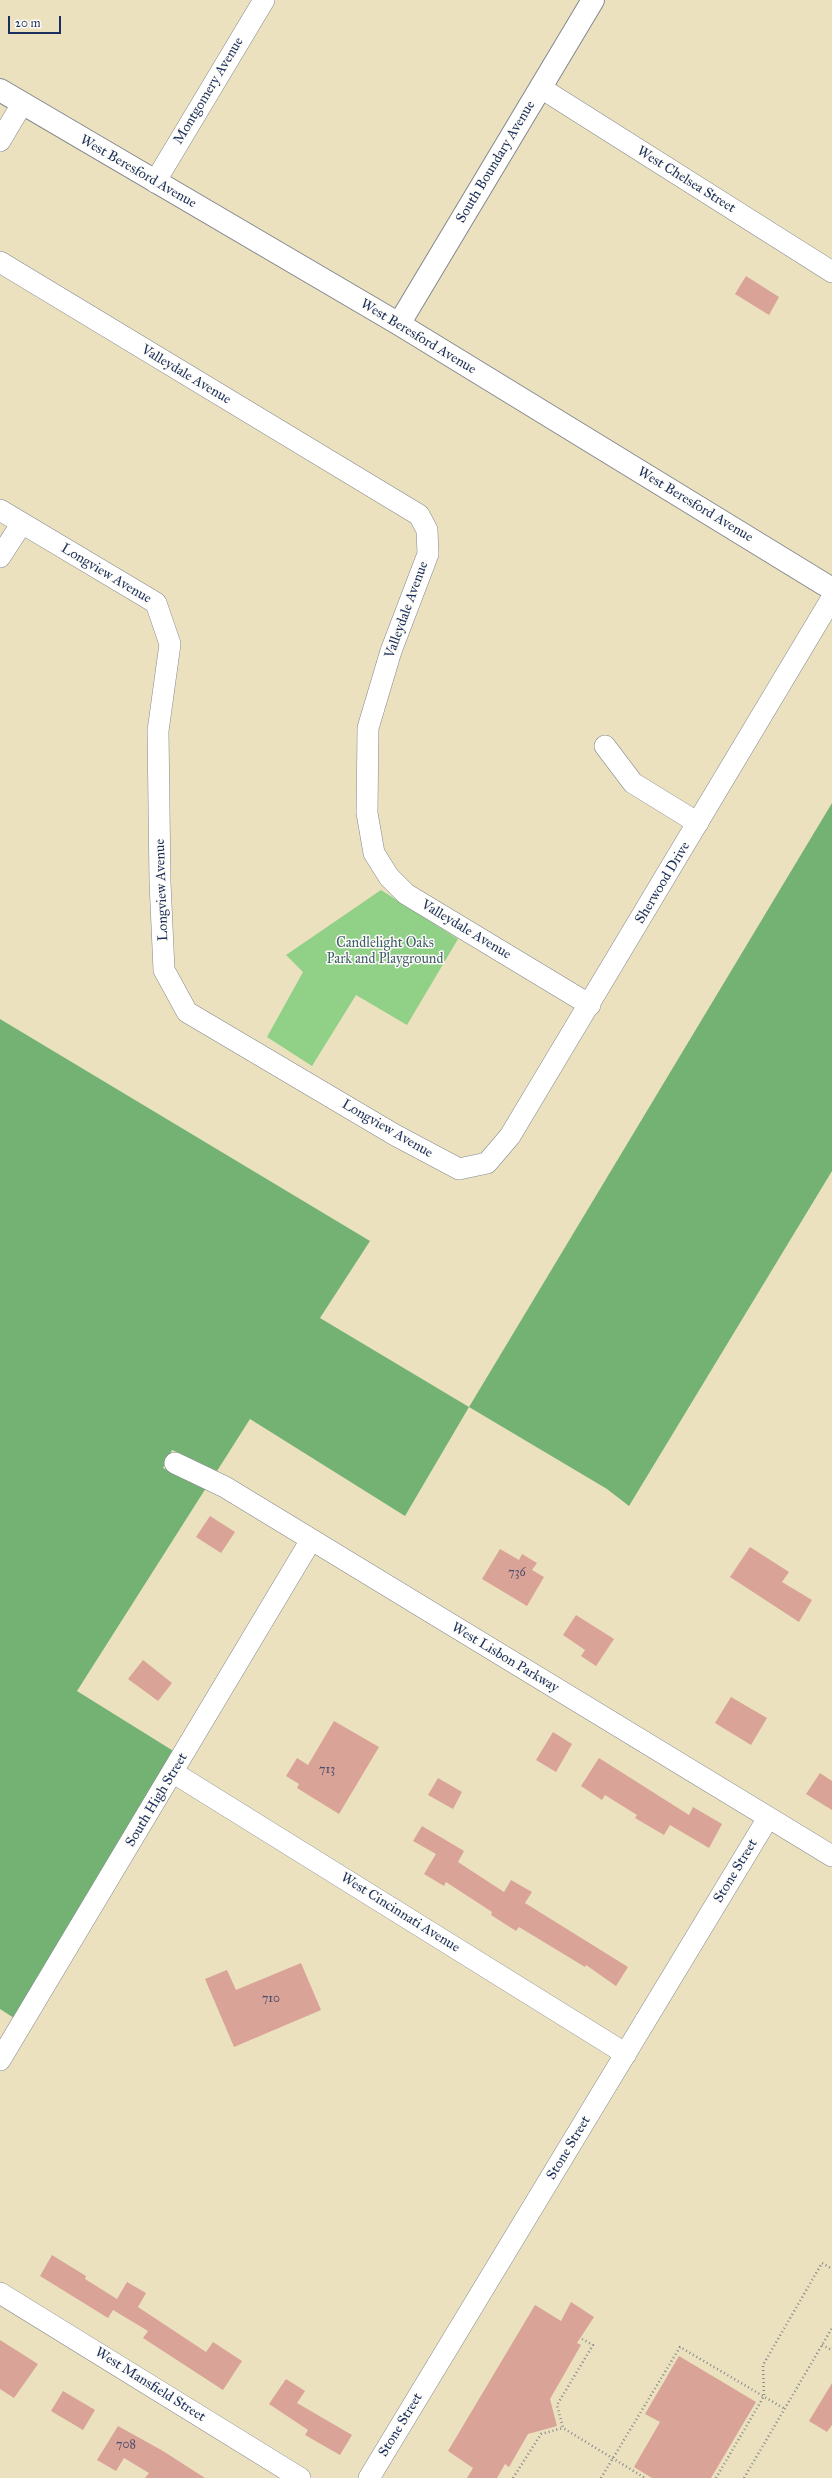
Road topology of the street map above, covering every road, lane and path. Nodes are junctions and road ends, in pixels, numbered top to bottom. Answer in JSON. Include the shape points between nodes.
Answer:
{"nodes":[{"id":1,"x":264,"y":0,"type":"edge"},
{"id":2,"x":593,"y":0,"type":"edge"},
{"id":3,"x":541,"y":88,"type":"junction"},
{"id":4,"x":0,"y":90,"type":"edge"},
{"id":5,"x":22,"y":104,"type":"junction"},
{"id":6,"x":0,"y":141,"type":"edge"},
{"id":7,"x":155,"y":182,"type":"junction"},
{"id":8,"x":0,"y":262,"type":"edge"},
{"id":9,"x":832,"y":272,"type":"edge"},
{"id":10,"x":399,"y":324,"type":"junction"},
{"id":11,"x":0,"y":510,"type":"edge"},
{"id":12,"x":22,"y":523,"type":"junction"},
{"id":13,"x":0,"y":557,"type":"edge"},
{"id":14,"x":832,"y":589,"type":"edge"},
{"id":15,"x":832,"y":598,"type":"edge"},
{"id":16,"x":605,"y":746,"type":"dead end"},
{"id":17,"x":698,"y":823,"type":"junction"},
{"id":18,"x":590,"y":1005,"type":"junction"},
{"id":19,"x":487,"y":1163,"type":"joint"},
{"id":20,"x":175,"y":1463,"type":"dead end"},
{"id":21,"x":311,"y":1540,"type":"junction"},
{"id":22,"x":174,"y":1773,"type":"junction"},
{"id":23,"x":768,"y":1818,"type":"junction"},
{"id":24,"x":832,"y":1856,"type":"edge"},
{"id":25,"x":626,"y":2054,"type":"junction"},
{"id":26,"x":0,"y":2060,"type":"edge"},
{"id":27,"x":832,"y":2269,"type":"edge"},
{"id":28,"x":0,"y":2293,"type":"edge"},
{"id":29,"x":832,"y":2328,"type":"edge"},
{"id":30,"x":582,"y":2339,"type":"dead end"},
{"id":31,"x":822,"y":2345,"type":"junction"},
{"id":32,"x":832,"y":2350,"type":"edge"},
{"id":33,"x":764,"y":2396,"type":"junction"},
{"id":34,"x":785,"y":2409,"type":"junction"},
{"id":35,"x":563,"y":2428,"type":"junction"},
{"id":36,"x":613,"y":2459,"type":"junction"},
{"id":37,"x":300,"y":2478,"type":"edge"},
{"id":38,"x":369,"y":2478,"type":"edge"},
{"id":39,"x":513,"y":2478,"type":"edge"},
{"id":40,"x":601,"y":2478,"type":"edge"},
{"id":41,"x":645,"y":2478,"type":"edge"},
{"id":42,"x":716,"y":2478,"type":"edge"},
{"id":43,"x":744,"y":2478,"type":"edge"}],
"edges":[{"from":1,"to":7,"type":"street","name":"Montgomery Avenue"},
{"from":2,"to":3,"type":"street","name":"South Boundary Avenue"},
{"from":3,"to":9,"type":"street","name":"West Chelsea Street"},
{"from":3,"to":10,"type":"street","name":"South Boundary Avenue"},
{"from":4,"to":5,"type":"street","name":"West Beresford Avenue"},
{"from":5,"to":6,"type":"street"},
{"from":5,"to":7,"type":"street","name":"West Beresford Avenue"},
{"from":7,"to":10,"type":"street","name":"West Beresford Avenue"},
{"from":8,"to":18,"type":"street","name":"Valleydale Avenue","via":[[419,515],[427,530],[428,554],[391,651],[368,728],[367,813],[374,853],[389,877],[406,894]]},
{"from":10,"to":14,"type":"street","name":"West Beresford Avenue"},
{"from":11,"to":12,"type":"street","name":"Longview Avenue"},
{"from":12,"to":13,"type":"street"},
{"from":12,"to":19,"type":"street","name":"Longview Avenue","via":[[156,604],[170,644],[158,731],[164,970],[187,1012],[396,1135],[459,1169]]},
{"from":15,"to":17,"type":"street","name":"Sherwood Drive"},
{"from":16,"to":17,"type":"street","via":[[633,783]]},
{"from":17,"to":18,"type":"street","name":"Sherwood Drive"},
{"from":18,"to":19,"type":"street","name":"Sherwood Drive","via":[[510,1136]]},
{"from":20,"to":21,"type":"street","name":"West Lisbon Parkway","via":[[225,1487]]},
{"from":21,"to":22,"type":"street","name":"South High Street"},
{"from":21,"to":23,"type":"street","name":"West Lisbon Parkway"},
{"from":22,"to":25,"type":"street","name":"West Cincinnati Avenue"},
{"from":22,"to":26,"type":"street","name":"South High Street"},
{"from":23,"to":24,"type":"street","name":"West Lisbon Parkway"},
{"from":23,"to":25,"type":"street","name":"Stone Street"},
{"from":25,"to":38,"type":"street","name":"Stone Street"},
{"from":27,"to":33,"type":"path","via":[[822,2263],[763,2365]]},
{"from":28,"to":37,"type":"street","name":"West Mansfield Street"},
{"from":29,"to":31,"type":"path"},
{"from":30,"to":35,"type":"path","via":[[593,2345],[557,2405]]},
{"from":31,"to":32,"type":"path"},
{"from":31,"to":34,"type":"path"},
{"from":33,"to":34,"type":"path"},
{"from":33,"to":36,"type":"path","via":[[680,2347]]},
{"from":33,"to":42,"type":"path"},
{"from":34,"to":43,"type":"path"},
{"from":35,"to":36,"type":"path"},
{"from":35,"to":39,"type":"path","via":[[541,2434]]},
{"from":36,"to":40,"type":"path"},
{"from":36,"to":41,"type":"path"}]}
